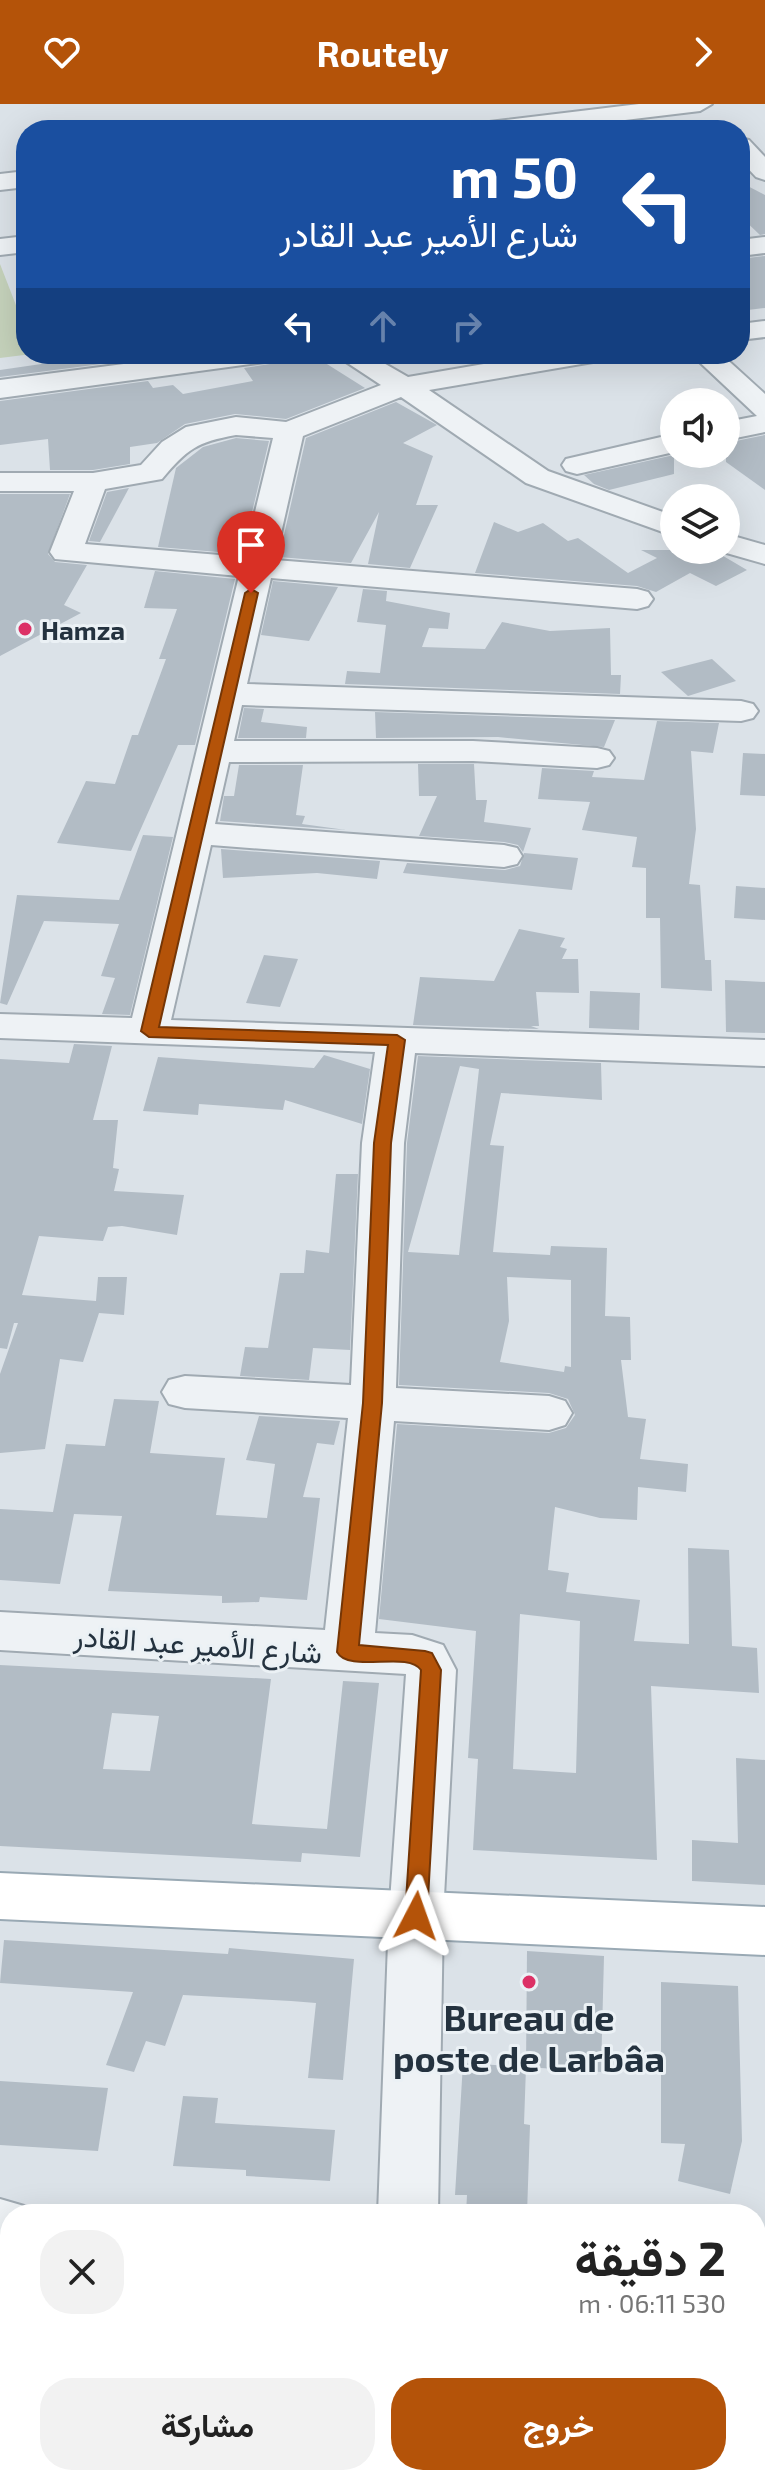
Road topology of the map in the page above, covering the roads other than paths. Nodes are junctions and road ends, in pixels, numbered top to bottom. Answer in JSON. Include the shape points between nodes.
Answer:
{"nodes":[{"id":1,"x":706,"y":110,"type":"edge"},
{"id":2,"x":594,"y":120,"type":"edge"},
{"id":3,"x":366,"y":364,"type":"edge"},
{"id":4,"x":534,"y":364,"type":"edge"},
{"id":5,"x":716,"y":364,"type":"edge"},
{"id":6,"x":92,"y":365,"type":"edge"},
{"id":7,"x":404,"y":386,"type":"junction"},
{"id":8,"x":0,"y":389,"type":"edge"},
{"id":9,"x":765,"y":409,"type":"edge"},
{"id":10,"x":765,"y":423,"type":"edge"},
{"id":11,"x":740,"y":428,"type":"edge"},
{"id":12,"x":289,"y":431,"type":"junction"},
{"id":13,"x":660,"y":446,"type":"edge"},
{"id":14,"x":577,"y":465,"type":"dead end"},
{"id":15,"x":0,"y":482,"type":"edge"},
{"id":16,"x":93,"y":482,"type":"junction"},
{"id":17,"x":660,"y":522,"type":"edge"},
{"id":18,"x":740,"y":547,"type":"edge"},
{"id":19,"x":765,"y":555,"type":"edge"},
{"id":20,"x":257,"y":568,"type":"junction"},
{"id":21,"x":637,"y":599,"type":"dead end"},
{"id":22,"x":228,"y":694,"type":"junction"},
{"id":23,"x":741,"y":711,"type":"dead end"},
{"id":24,"x":214,"y":752,"type":"junction"},
{"id":25,"x":597,"y":758,"type":"dead end"},
{"id":26,"x":195,"y":833,"type":"junction"},
{"id":27,"x":504,"y":856,"type":"dead end"},
{"id":28,"x":0,"y":1026,"type":"edge"},
{"id":29,"x":149,"y":1031,"type":"junction"},
{"id":30,"x":397,"y":1040,"type":"junction"},
{"id":31,"x":765,"y":1053,"type":"edge"},
{"id":32,"x":185,"y":1392,"type":"dead end"},
{"id":33,"x":373,"y":1403,"type":"junction"},
{"id":34,"x":549,"y":1413,"type":"dead end"},
{"id":35,"x":0,"y":1631,"type":"edge"},
{"id":36,"x":348,"y":1652,"type":"junction"},
{"id":37,"x":0,"y":1896,"type":"edge"},
{"id":38,"x":416,"y":1916,"type":"junction"},
{"id":39,"x":765,"y":1931,"type":"edge"},
{"id":40,"x":408,"y":2204,"type":"edge"}],
"edges":[{"from":1,"to":2,"type":"street"},
{"from":3,"to":7,"type":"street"},
{"from":4,"to":7,"type":"street"},
{"from":5,"to":9,"type":"street"},
{"from":6,"to":8,"type":"street"},
{"from":7,"to":12,"type":"street"},
{"from":7,"to":17,"type":"street","via":[[537,477]]},
{"from":10,"to":11,"type":"street"},
{"from":12,"to":16,"type":"street","via":[[236,426],[196,433],[172,448],[151,473]]},
{"from":12,"to":20,"type":"street"},
{"from":13,"to":14,"type":"street"},
{"from":15,"to":16,"type":"street"},
{"from":16,"to":20,"type":"street","via":[[66,552]]},
{"from":18,"to":19,"type":"street"},
{"from":20,"to":21,"type":"street"},
{"from":20,"to":22,"type":"street"},
{"from":22,"to":23,"type":"street"},
{"from":22,"to":24,"type":"street"},
{"from":24,"to":25,"type":"street","via":[[473,751]]},
{"from":24,"to":26,"type":"street"},
{"from":26,"to":27,"type":"street"},
{"from":26,"to":29,"type":"street"},
{"from":28,"to":29,"type":"street"},
{"from":29,"to":30,"type":"street"},
{"from":30,"to":31,"type":"street"},
{"from":30,"to":33,"type":"street","via":[[383,1143]]},
{"from":32,"to":33,"type":"street"},
{"from":33,"to":34,"type":"street"},
{"from":33,"to":36,"type":"street"},
{"from":35,"to":36,"type":"street","name":"شارع الأمير عبد القادر"},
{"from":36,"to":38,"type":"street","name":"شارع الأمير عبد القادر","via":[[412,1655],[425,1659],[431,1670]]},
{"from":37,"to":38,"type":"main road"},
{"from":38,"to":39,"type":"main road"},
{"from":38,"to":40,"type":"street"}]}
